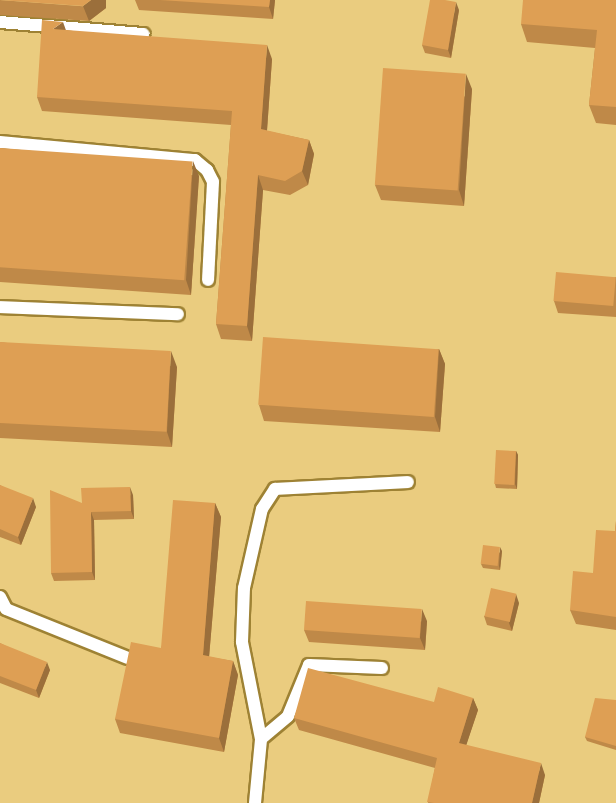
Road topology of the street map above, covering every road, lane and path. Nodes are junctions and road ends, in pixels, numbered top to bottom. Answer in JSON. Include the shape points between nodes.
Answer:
{"nodes":[{"id":1,"x":0,"y":22,"type":"edge"},
{"id":2,"x":143,"y":34,"type":"edge"},
{"id":3,"x":0,"y":142,"type":"edge"},
{"id":4,"x":208,"y":281,"type":"dead end"},
{"id":5,"x":0,"y":307,"type":"edge"},
{"id":6,"x":178,"y":314,"type":"dead end"},
{"id":7,"x":408,"y":482,"type":"dead end"},
{"id":8,"x":0,"y":597,"type":"edge"},
{"id":9,"x":128,"y":658,"type":"edge"},
{"id":10,"x":382,"y":668,"type":"dead end"},
{"id":11,"x":261,"y":739,"type":"junction"},
{"id":12,"x":255,"y":803,"type":"edge"}],
"edges":[{"from":1,"to":2,"type":"lane"},
{"from":3,"to":4,"type":"lane","via":[[195,160],[213,183]]},
{"from":5,"to":6,"type":"lane"},
{"from":7,"to":11,"type":"lane","via":[[275,489],[262,509],[244,588],[242,642]]},
{"from":8,"to":9,"type":"lane","via":[[6,609]]},
{"from":10,"to":11,"type":"lane","via":[[309,665],[288,716]]},
{"from":11,"to":12,"type":"lane"}]}
